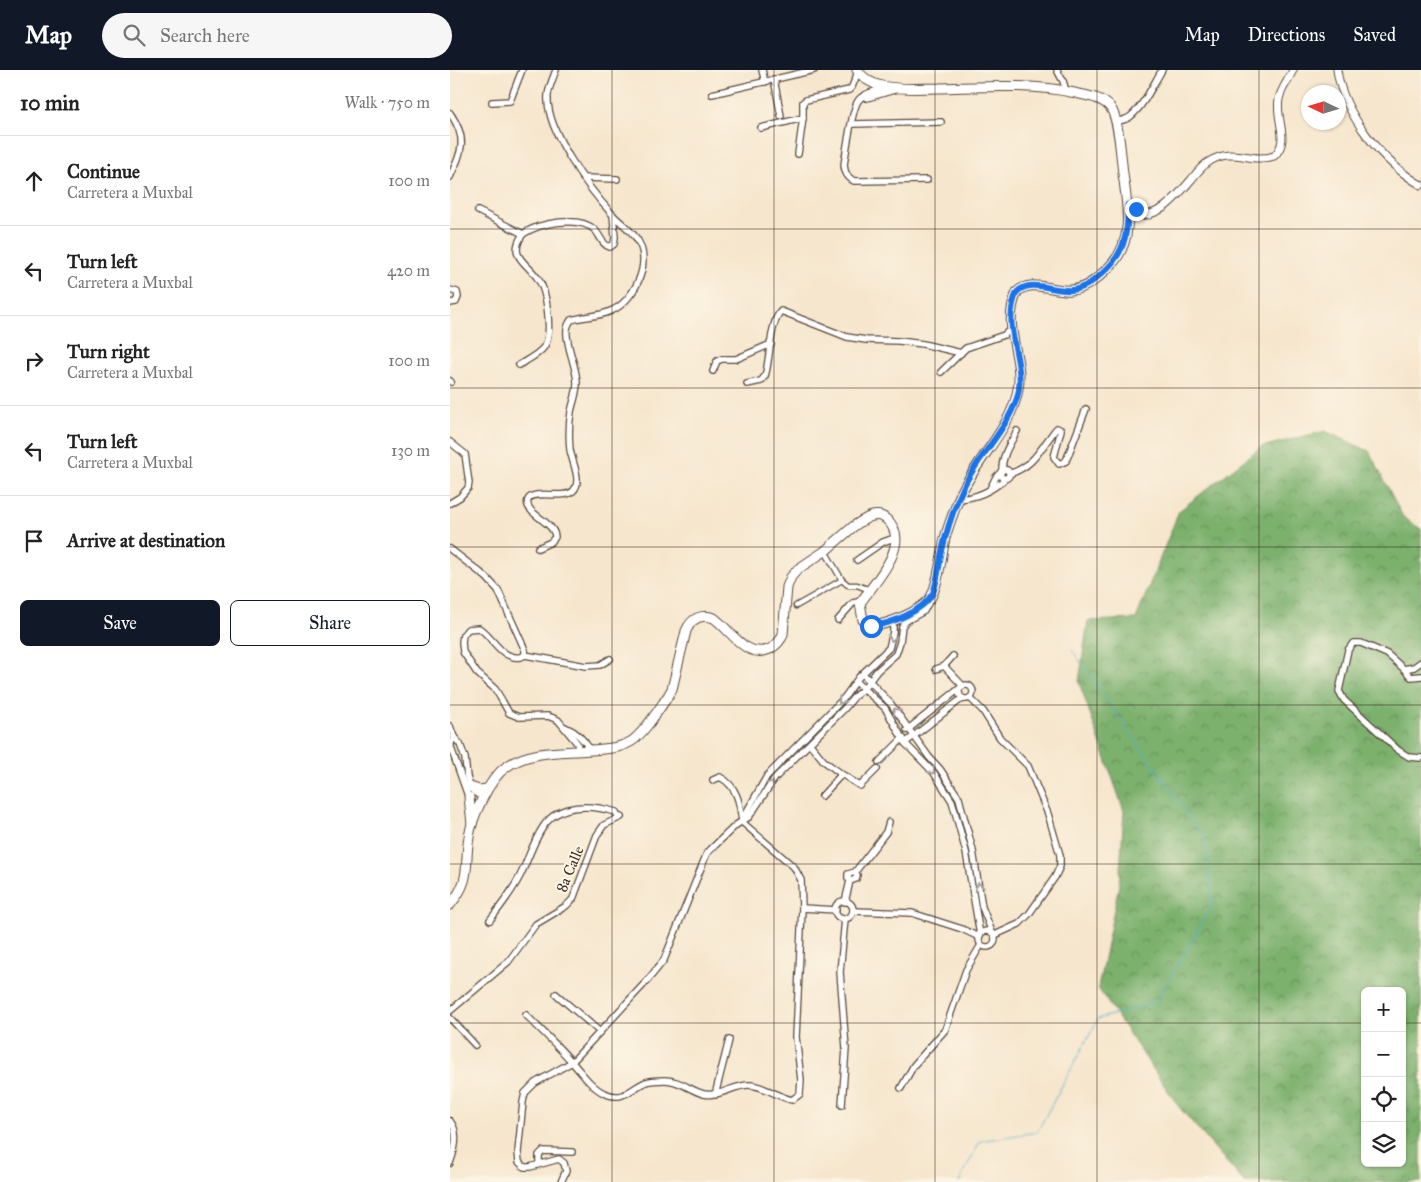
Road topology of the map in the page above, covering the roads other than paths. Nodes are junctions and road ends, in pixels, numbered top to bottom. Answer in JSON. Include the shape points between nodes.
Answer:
{"nodes":[{"id":1,"x":522,"y":70,"type":"edge"},
{"id":2,"x":556,"y":70,"type":"edge"},
{"id":3,"x":762,"y":70,"type":"edge"},
{"id":4,"x":814,"y":70,"type":"edge"},
{"id":5,"x":1057,"y":70,"type":"edge"},
{"id":6,"x":1162,"y":70,"type":"edge"},
{"id":7,"x":1293,"y":70,"type":"edge"},
{"id":8,"x":1337,"y":70,"type":"edge"},
{"id":9,"x":858,"y":71,"type":"edge"},
{"id":10,"x":774,"y":79,"type":"junction"},
{"id":11,"x":765,"y":82,"type":"junction"},
{"id":12,"x":888,"y":87,"type":"junction"},
{"id":13,"x":899,"y":89,"type":"junction"},
{"id":14,"x":1066,"y":91,"type":"junction"},
{"id":15,"x":712,"y":94,"type":"dead end"},
{"id":16,"x":492,"y":102,"type":"dead end"},
{"id":17,"x":856,"y":104,"type":"junction"},
{"id":18,"x":450,"y":113,"type":"edge"},
{"id":19,"x":781,"y":116,"type":"dead end"},
{"id":20,"x":803,"y":118,"type":"junction"},
{"id":21,"x":941,"y":122,"type":"dead end"},
{"id":22,"x":1116,"y":122,"type":"junction"},
{"id":23,"x":852,"y":124,"type":"junction"},
{"id":24,"x":761,"y":128,"type":"dead end"},
{"id":25,"x":798,"y":154,"type":"dead end"},
{"id":26,"x":450,"y":178,"type":"edge"},
{"id":27,"x":583,"y":178,"type":"junction"},
{"id":28,"x":617,"y":179,"type":"dead end"},
{"id":29,"x":927,"y":180,"type":"dead end"},
{"id":30,"x":1421,"y":185,"type":"edge"},
{"id":31,"x":1128,"y":205,"type":"junction"},
{"id":32,"x":478,"y":210,"type":"dead end"},
{"id":33,"x":613,"y":214,"type":"junction"},
{"id":34,"x":1149,"y":215,"type":"junction"},
{"id":35,"x":1128,"y":216,"type":"junction"},
{"id":36,"x":523,"y":234,"type":"junction"},
{"id":37,"x":450,"y":290,"type":"edge"},
{"id":38,"x":450,"y":303,"type":"edge"},
{"id":39,"x":1011,"y":329,"type":"junction"},
{"id":40,"x":771,"y":344,"type":"junction"},
{"id":41,"x":961,"y":353,"type":"junction"},
{"id":42,"x":518,"y":365,"type":"dead end"},
{"id":43,"x":713,"y":371,"type":"dead end"},
{"id":44,"x":941,"y":372,"type":"dead end"},
{"id":45,"x":747,"y":384,"type":"dead end"},
{"id":46,"x":1086,"y":409,"type":"dead end"},
{"id":47,"x":1017,"y":431,"type":"dead end"},
{"id":48,"x":450,"y":442,"type":"edge"},
{"id":49,"x":1001,"y":471,"type":"junction"},
{"id":50,"x":1008,"y":476,"type":"junction"},
{"id":51,"x":990,"y":490,"type":"junction"},
{"id":52,"x":958,"y":499,"type":"junction"},
{"id":53,"x":450,"y":503,"type":"edge"},
{"id":54,"x":897,"y":536,"type":"junction"},
{"id":55,"x":538,"y":548,"type":"dead end"},
{"id":56,"x":450,"y":549,"type":"edge"},
{"id":57,"x":825,"y":550,"type":"junction"},
{"id":58,"x":857,"y":560,"type":"dead end"},
{"id":59,"x":842,"y":580,"type":"junction"},
{"id":60,"x":870,"y":590,"type":"junction"},
{"id":61,"x":930,"y":599,"type":"junction"},
{"id":62,"x":862,"y":601,"type":"junction"},
{"id":63,"x":796,"y":606,"type":"dead end"},
{"id":64,"x":838,"y":620,"type":"dead end"},
{"id":65,"x":893,"y":621,"type":"junction"},
{"id":66,"x":525,"y":655,"type":"junction"},
{"id":67,"x":953,"y":656,"type":"dead end"},
{"id":68,"x":610,"y":659,"type":"dead end"},
{"id":69,"x":1421,"y":662,"type":"edge"},
{"id":70,"x":944,"y":666,"type":"junction"},
{"id":71,"x":936,"y":669,"type":"dead end"},
{"id":72,"x":1404,"y":669,"type":"junction"},
{"id":73,"x":863,"y":674,"type":"junction"},
{"id":74,"x":1421,"y":676,"type":"edge"},
{"id":75,"x":870,"y":680,"type":"junction"},
{"id":76,"x":856,"y":682,"type":"junction"},
{"id":77,"x":960,"y":687,"type":"junction"},
{"id":78,"x":864,"y":688,"type":"junction"},
{"id":79,"x":967,"y":698,"type":"junction"},
{"id":80,"x":450,"y":726,"type":"edge"},
{"id":81,"x":565,"y":727,"type":"junction"},
{"id":82,"x":909,"y":729,"type":"junction"},
{"id":83,"x":915,"y":736,"type":"junction"},
{"id":84,"x":454,"y":737,"type":"junction"},
{"id":85,"x":903,"y":738,"type":"junction"},
{"id":86,"x":810,"y":744,"type":"junction"},
{"id":87,"x":590,"y":750,"type":"junction"},
{"id":88,"x":579,"y":751,"type":"junction"},
{"id":89,"x":465,"y":758,"type":"junction"},
{"id":90,"x":1421,"y":758,"type":"edge"},
{"id":91,"x":456,"y":762,"type":"junction"},
{"id":92,"x":879,"y":762,"type":"dead end"},
{"id":93,"x":877,"y":770,"type":"dead end"},
{"id":94,"x":840,"y":773,"type":"junction"},
{"id":95,"x":713,"y":780,"type":"dead end"},
{"id":96,"x":470,"y":787,"type":"junction"},
{"id":97,"x":487,"y":789,"type":"junction"},
{"id":98,"x":822,"y":796,"type":"dead end"},
{"id":99,"x":469,"y":797,"type":"junction"},
{"id":100,"x":483,"y":798,"type":"junction"},
{"id":101,"x":476,"y":815,"type":"junction"},
{"id":102,"x":742,"y":822,"type":"junction"},
{"id":103,"x":889,"y":822,"type":"dead end"},
{"id":104,"x":472,"y":825,"type":"junction"},
{"id":105,"x":845,"y":902,"type":"junction"},
{"id":106,"x":450,"y":905,"type":"edge"},
{"id":107,"x":802,"y":908,"type":"junction"},
{"id":108,"x":836,"y":910,"type":"junction"},
{"id":109,"x":852,"y":911,"type":"junction"},
{"id":110,"x":845,"y":919,"type":"junction"},
{"id":111,"x":490,"y":920,"type":"dead end"},
{"id":112,"x":994,"y":934,"type":"junction"},
{"id":113,"x":980,"y":936,"type":"junction"},
{"id":114,"x":982,"y":944,"type":"junction"},
{"id":115,"x":556,"y":994,"type":"dead end"},
{"id":116,"x":450,"y":1011,"type":"edge"},
{"id":117,"x":526,"y":1015,"type":"dead end"},
{"id":118,"x":450,"y":1018,"type":"edge"},
{"id":119,"x":600,"y":1032,"type":"junction"},
{"id":120,"x":729,"y":1040,"type":"dead end"},
{"id":121,"x":474,"y":1045,"type":"dead end"},
{"id":122,"x":572,"y":1062,"type":"junction"},
{"id":123,"x":901,"y":1088,"type":"dead end"},
{"id":124,"x":715,"y":1095,"type":"junction"},
{"id":125,"x":842,"y":1105,"type":"dead end"},
{"id":126,"x":452,"y":1123,"type":"edge"},
{"id":127,"x":572,"y":1152,"type":"dead end"},
{"id":128,"x":450,"y":1162,"type":"edge"},
{"id":129,"x":539,"y":1164,"type":"junction"},
{"id":130,"x":561,"y":1182,"type":"edge"}],
"edges":[{"from":1,"to":16,"type":"street","via":[[510,101]]},
{"from":2,"to":27,"type":"street","via":[[548,96],[552,117],[558,136]]},
{"from":3,"to":11,"type":"street"},
{"from":4,"to":10,"type":"street"},
{"from":5,"to":14,"type":"street"},
{"from":6,"to":22,"type":"street","via":[[1134,113]]},
{"from":7,"to":34,"type":"street","via":[[1279,100],[1283,138],[1278,152],[1268,158],[1236,154],[1222,156],[1207,163],[1178,195],[1160,211]]},
{"from":8,"to":30,"type":"street","via":[[1346,101],[1372,141],[1387,160]]},
{"from":9,"to":12,"type":"main road","via":[[873,83]]},
{"from":9,"to":20,"type":"street","via":[[848,90],[804,102]]},
{"from":10,"to":11,"type":"street"},
{"from":10,"to":19,"type":"street"},
{"from":11,"to":15,"type":"street"},
{"from":12,"to":13,"type":"main road"},
{"from":12,"to":17,"type":"street","via":[[864,96]]},
{"from":13,"to":14,"type":"main road","via":[[990,87]]},
{"from":13,"to":17,"type":"street"},
{"from":14,"to":22,"type":"main road","via":[[1102,100],[1111,108]]},
{"from":17,"to":23,"type":"street"},
{"from":18,"to":26,"type":"street","via":[[460,129],[462,144]]},
{"from":20,"to":24,"type":"street"},
{"from":20,"to":25,"type":"street"},
{"from":21,"to":23,"type":"street"},
{"from":22,"to":31,"type":"main road"},
{"from":23,"to":29,"type":"street","via":[[844,165],[848,178]]},
{"from":27,"to":28,"type":"street"},
{"from":27,"to":33,"type":"street"},
{"from":31,"to":34,"type":"street"},
{"from":31,"to":35,"type":"main road"},
{"from":32,"to":36,"type":"street"},
{"from":33,"to":36,"type":"street","via":[[616,237],[612,246],[605,246],[594,229],[581,222],[547,224]]},
{"from":33,"to":55,"type":"street","via":[[638,241],[644,254],[644,267],[623,304],[605,314],[571,320],[566,329],[577,380],[571,413],[570,449],[577,482],[569,494],[537,495],[528,500],[531,511],[555,533],[551,542]]},
{"from":34,"to":35,"type":"street"},
{"from":35,"to":39,"type":"main road","via":[[1122,249],[1102,274],[1073,290],[1032,286],[1020,289],[1014,298]]},
{"from":36,"to":42,"type":"street","via":[[517,251],[522,263],[541,285],[549,336],[538,353]]},
{"from":37,"to":38,"type":"street","via":[[457,292],[458,297],[456,302]]},
{"from":39,"to":41,"type":"street"},
{"from":39,"to":52,"type":"main road","via":[[1019,371],[1017,398]]},
{"from":40,"to":41,"type":"street","via":[[781,310],[847,337],[923,344]]},
{"from":40,"to":43,"type":"street","via":[[736,359],[717,361]]},
{"from":40,"to":45,"type":"street","via":[[763,379]]},
{"from":41,"to":44,"type":"street"},
{"from":46,"to":50,"type":"street","via":[[1066,461],[1060,464],[1054,456],[1061,430],[1057,428],[1027,466]]},
{"from":47,"to":49,"type":"street","via":[[1002,461]]},
{"from":48,"to":53,"type":"street","via":[[466,454],[469,483],[465,492]]},
{"from":49,"to":50,"type":"street","via":[[1007,470]]},
{"from":49,"to":51,"type":"street"},
{"from":50,"to":51,"type":"street"},
{"from":51,"to":52,"type":"street"},
{"from":52,"to":61,"type":"main road"},
{"from":54,"to":57,"type":"main road","via":[[886,519],[876,515],[864,519]]},
{"from":54,"to":58,"type":"street"},
{"from":54,"to":60,"type":"main road","via":[[896,549]]},
{"from":56,"to":66,"type":"street","via":[[498,590]]},
{"from":57,"to":59,"type":"street"},
{"from":57,"to":87,"type":"main road","via":[[798,569],[788,583],[781,641],[762,652],[750,650],[714,618],[700,616],[690,622],[686,631],[672,689],[639,734],[618,747]]},
{"from":59,"to":60,"type":"street","via":[[848,585]]},
{"from":59,"to":63,"type":"street"},
{"from":60,"to":62,"type":"main road"},
{"from":61,"to":65,"type":"main road"},
{"from":61,"to":75,"type":"street","via":[[924,611],[902,626],[896,654]]},
{"from":62,"to":64,"type":"street","via":[[853,603]]},
{"from":62,"to":65,"type":"main road","via":[[866,624],[871,626]]},
{"from":65,"to":73,"type":"street","one_way":true,"via":[[894,632],[889,648]]},
{"from":66,"to":68,"type":"street","via":[[586,666],[600,665]]},
{"from":66,"to":81,"type":"street","via":[[517,658],[507,655],[479,628],[468,629],[463,635],[463,652],[472,668],[495,690],[509,713],[526,718],[552,717]]},
{"from":67,"to":70,"type":"street"},
{"from":69,"to":72,"type":"street"},
{"from":70,"to":71,"type":"street"},
{"from":70,"to":77,"type":"street"},
{"from":72,"to":74,"type":"street","via":[[1411,676]]},
{"from":72,"to":90,"type":"street","via":[[1387,654],[1353,643],[1348,650],[1339,691],[1344,700],[1398,750],[1410,757]]},
{"from":73,"to":75,"type":"street"},
{"from":73,"to":76,"type":"street"},
{"from":75,"to":78,"type":"street"},
{"from":82,"to":75,"type":"street","one_way":true},
{"from":76,"to":78,"type":"street"},
{"from":76,"to":102,"type":"street","one_way":true,"via":[[767,776]]},
{"from":77,"to":79,"type":"street","via":[[959,694]]},
{"from":77,"to":79,"type":"street","via":[[967,684],[972,689],[973,694]]},
{"from":77,"to":82,"type":"street"},
{"from":78,"to":85,"type":"street","via":[[885,708]]},
{"from":78,"to":86,"type":"street"},
{"from":79,"to":83,"type":"street","via":[[960,700]]},
{"from":79,"to":112,"type":"street","via":[[983,710],[1000,738],[1028,766],[1048,814],[1060,860],[1055,877],[1029,914],[1019,924]]},
{"from":80,"to":84,"type":"street"},
{"from":81,"to":87,"type":"street","via":[[584,740]]},
{"from":81,"to":88,"type":"street"},
{"from":82,"to":83,"type":"street"},
{"from":82,"to":85,"type":"street"},
{"from":83,"to":85,"type":"street"},
{"from":112,"to":83,"type":"street","one_way":true,"via":[[982,907],[973,851],[958,798]]},
{"from":84,"to":89,"type":"street","via":[[459,741]]},
{"from":84,"to":91,"type":"street","via":[[451,746]]},
{"from":85,"to":92,"type":"street"},
{"from":85,"to":113,"type":"street","one_way":true,"via":[[934,773],[952,801],[966,852]]},
{"from":86,"to":94,"type":"street"},
{"from":102,"to":86,"type":"street","one_way":true,"via":[[754,811],[775,778]]},
{"from":87,"to":88,"type":"main road"},
{"from":88,"to":97,"type":"main road","via":[[544,754],[515,762],[505,768]]},
{"from":89,"to":91,"type":"street"},
{"from":89,"to":96,"type":"street"},
{"from":91,"to":99,"type":"street"},
{"from":93,"to":94,"type":"street","via":[[860,786]]},
{"from":94,"to":98,"type":"street"},
{"from":95,"to":102,"type":"street","via":[[720,776],[731,785],[740,803]]},
{"from":96,"to":97,"type":"main road"},
{"from":96,"to":100,"type":"street"},
{"from":97,"to":100,"type":"main road"},
{"from":99,"to":101,"type":"street"},
{"from":99,"to":104,"type":"main road"},
{"from":100,"to":101,"type":"main road"},
{"from":101,"to":104,"type":"main road"},
{"from":102,"to":107,"type":"street","via":[[797,871],[801,880]]},
{"from":102,"to":119,"type":"street","via":[[707,854],[664,960]]},
{"from":103,"to":105,"type":"street","via":[[886,832],[854,872],[848,875],[850,881]]},
{"from":104,"to":106,"type":"main road","via":[[466,876]]},
{"from":105,"to":108,"type":"street"},
{"from":105,"to":109,"type":"street"},
{"from":107,"to":108,"type":"street"},
{"from":107,"to":124,"type":"street","via":[[796,1037],[802,1080],[800,1094],[792,1100],[748,1085]]},
{"from":108,"to":110,"type":"street","via":[[838,916]]},
{"from":109,"to":110,"type":"street","via":[[851,916]]},
{"from":109,"to":113,"type":"street","via":[[912,914]]},
{"from":110,"to":125,"type":"street","via":[[840,972],[846,1048]]},
{"from":111,"to":116,"type":"street","name":"8a Calle","via":[[521,875],[544,825],[554,815],[569,808],[592,807],[616,812],[620,818],[604,826],[597,835],[573,899],[536,924],[508,962]]},
{"from":112,"to":113,"type":"street","via":[[987,930]]},
{"from":112,"to":114,"type":"street","via":[[993,945],[986,947]]},
{"from":113,"to":114,"type":"street"},
{"from":114,"to":123,"type":"street","via":[[966,970],[945,1030],[914,1065]]},
{"from":115,"to":119,"type":"street"},
{"from":117,"to":122,"type":"street"},
{"from":118,"to":121,"type":"street"},
{"from":119,"to":122,"type":"street"},
{"from":120,"to":124,"type":"street"},
{"from":122,"to":124,"type":"street","via":[[606,1094],[625,1095],[646,1082],[665,1080]]},
{"from":122,"to":129,"type":"street","via":[[535,1083],[523,1102],[519,1162],[530,1167]]},
{"from":126,"to":128,"type":"street","via":[[456,1142]]},
{"from":127,"to":129,"type":"street","via":[[543,1151],[539,1155]]},
{"from":129,"to":130,"type":"street","via":[[559,1160],[564,1163],[566,1172]]}]}
